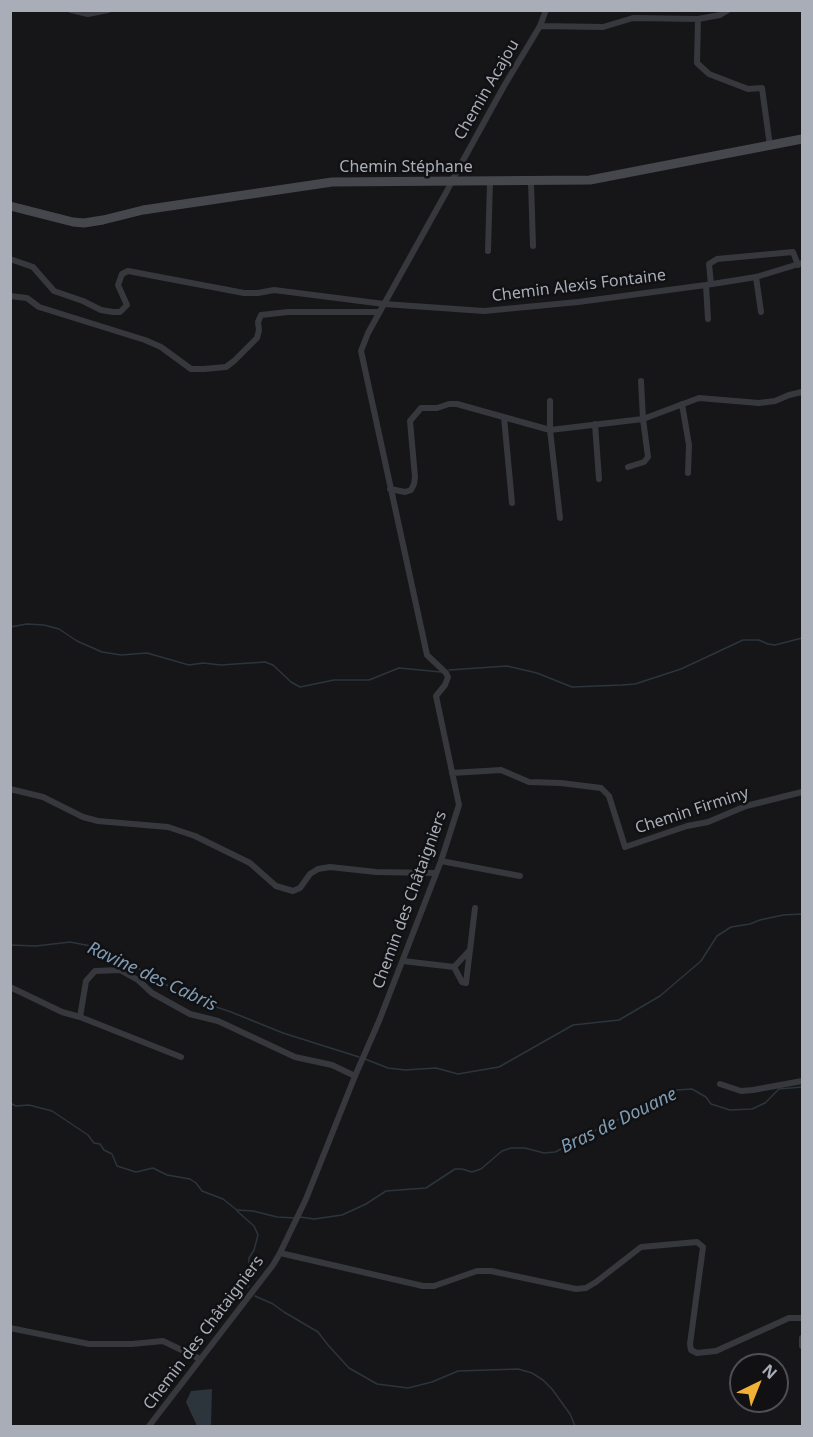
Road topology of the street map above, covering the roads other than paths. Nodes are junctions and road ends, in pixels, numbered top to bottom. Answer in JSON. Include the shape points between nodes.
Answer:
{"nodes":[{"id":1,"x":71,"y":10,"type":"edge"},
{"id":2,"x":108,"y":10,"type":"edge"},
{"id":3,"x":546,"y":10,"type":"edge"},
{"id":4,"x":729,"y":10,"type":"edge"},
{"id":5,"x":698,"y":19,"type":"junction"},
{"id":6,"x":540,"y":26,"type":"junction"},
{"id":7,"x":802,"y":139,"type":"edge"},
{"id":8,"x":770,"y":146,"type":"junction"},
{"id":9,"x":490,"y":182,"type":"junction"},
{"id":10,"x":531,"y":182,"type":"junction"},
{"id":11,"x":451,"y":183,"type":"junction"},
{"id":12,"x":10,"y":206,"type":"edge"},
{"id":13,"x":533,"y":246,"type":"dead end"},
{"id":14,"x":488,"y":251,"type":"dead end"},
{"id":15,"x":10,"y":259,"type":"edge"},
{"id":16,"x":800,"y":264,"type":"edge"},
{"id":17,"x":756,"y":277,"type":"junction"},
{"id":18,"x":708,"y":285,"type":"junction"},
{"id":19,"x":10,"y":296,"type":"edge"},
{"id":20,"x":384,"y":304,"type":"junction"},
{"id":21,"x":108,"y":311,"type":"junction"},
{"id":22,"x":379,"y":312,"type":"junction"},
{"id":23,"x":761,"y":312,"type":"dead end"},
{"id":24,"x":708,"y":319,"type":"dead end"},
{"id":25,"x":105,"y":326,"type":"junction"},
{"id":26,"x":642,"y":381,"type":"dead end"},
{"id":27,"x":802,"y":392,"type":"edge"},
{"id":28,"x":549,"y":401,"type":"dead end"},
{"id":29,"x":682,"y":404,"type":"junction"},
{"id":30,"x":504,"y":417,"type":"junction"},
{"id":31,"x":643,"y":419,"type":"junction"},
{"id":32,"x":595,"y":424,"type":"junction"},
{"id":33,"x":550,"y":430,"type":"junction"},
{"id":34,"x":628,"y":467,"type":"dead end"},
{"id":35,"x":688,"y":473,"type":"dead end"},
{"id":36,"x":599,"y":479,"type":"dead end"},
{"id":37,"x":390,"y":489,"type":"junction"},
{"id":38,"x":512,"y":503,"type":"dead end"},
{"id":39,"x":560,"y":518,"type":"dead end"},
{"id":40,"x":452,"y":773,"type":"junction"},
{"id":41,"x":10,"y":789,"type":"edge"},
{"id":42,"x":802,"y":792,"type":"edge"},
{"id":43,"x":441,"y":861,"type":"junction"},
{"id":44,"x":435,"y":873,"type":"junction"},
{"id":45,"x":520,"y":876,"type":"dead end"},
{"id":46,"x":475,"y":908,"type":"dead end"},
{"id":47,"x":470,"y":949,"type":"junction"},
{"id":48,"x":403,"y":962,"type":"junction"},
{"id":49,"x":454,"y":967,"type":"junction"},
{"id":50,"x":10,"y":987,"type":"edge"},
{"id":51,"x":80,"y":1017,"type":"junction"},
{"id":52,"x":181,"y":1057,"type":"dead end"},
{"id":53,"x":355,"y":1076,"type":"junction"},
{"id":54,"x":802,"y":1081,"type":"edge"},
{"id":55,"x":720,"y":1084,"type":"dead end"},
{"id":56,"x":280,"y":1253,"type":"junction"},
{"id":57,"x":802,"y":1318,"type":"edge"},
{"id":58,"x":10,"y":1328,"type":"edge"},
{"id":59,"x":802,"y":1338,"type":"edge"},
{"id":60,"x":802,"y":1346,"type":"edge"},
{"id":61,"x":200,"y":1359,"type":"junction"},
{"id":62,"x":149,"y":1426,"type":"edge"}],
"edges":[{"from":1,"to":2,"type":"street","via":[[88,14]]},
{"from":3,"to":6,"type":"street","name":"Chemin Acajou"},
{"from":4,"to":5,"type":"street"},
{"from":5,"to":6,"type":"street","via":[[633,18],[603,27]]},
{"from":5,"to":8,"type":"street","via":[[697,63],[709,74],[748,89],[762,88]]},
{"from":6,"to":11,"type":"street","name":"Chemin Acajou"},
{"from":7,"to":8,"type":"main road","name":"Chemin Stéphane"},
{"from":8,"to":10,"type":"main road","name":"Chemin Stéphane","via":[[610,178]]},
{"from":9,"to":10,"type":"main road","name":"Chemin Stéphane"},
{"from":9,"to":11,"type":"main road","name":"Chemin Stéphane"},
{"from":9,"to":14,"type":"street"},
{"from":10,"to":13,"type":"street"},
{"from":11,"to":12,"type":"main road","name":"Chemin Stéphane","via":[[332,182],[295,186],[84,223]]},
{"from":11,"to":20,"type":"street","name":"Chemin des Châtaigniers"},
{"from":15,"to":21,"type":"street","via":[[33,267],[54,291]]},
{"from":16,"to":17,"type":"street","name":"Chemin Alexis Fontaine"},
{"from":16,"to":18,"type":"street","via":[[793,252],[717,259],[709,264]]},
{"from":17,"to":18,"type":"street","name":"Chemin Alexis Fontaine"},
{"from":17,"to":23,"type":"street"},
{"from":18,"to":20,"type":"street","name":"Chemin Alexis Fontaine","via":[[484,311]]},
{"from":18,"to":24,"type":"street"},
{"from":19,"to":25,"type":"street","via":[[27,298],[39,307]]},
{"from":20,"to":21,"type":"street","name":"Chemin Alexis Fontaine","via":[[274,290],[244,293],[128,271],[122,274],[118,285],[128,305],[120,312]]},
{"from":20,"to":22,"type":"street","name":"Chemin des Châtaigniers"},
{"from":21,"to":25,"type":"street"},
{"from":22,"to":25,"type":"street","via":[[261,315],[257,338],[234,361],[225,367],[204,369],[191,369],[161,347]]},
{"from":22,"to":37,"type":"street","name":"Chemin des Châtaigniers","via":[[361,351]]},
{"from":26,"to":31,"type":"street"},
{"from":27,"to":29,"type":"street","via":[[768,402],[699,398]]},
{"from":28,"to":33,"type":"street"},
{"from":29,"to":31,"type":"street"},
{"from":29,"to":35,"type":"street","via":[[689,445]]},
{"from":30,"to":33,"type":"street"},
{"from":30,"to":37,"type":"street","via":[[457,404],[421,408],[411,421],[414,484],[405,492]]},
{"from":30,"to":38,"type":"street"},
{"from":31,"to":32,"type":"street"},
{"from":31,"to":34,"type":"street","via":[[648,457]]},
{"from":32,"to":33,"type":"street"},
{"from":32,"to":36,"type":"street"},
{"from":33,"to":39,"type":"street"},
{"from":37,"to":40,"type":"street","name":"Chemin des Châtaigniers","via":[[427,656],[448,677],[436,696]]},
{"from":40,"to":42,"type":"street","name":"Chemin Firminy","via":[[501,770],[529,782],[601,788],[609,796],[625,847],[746,806]]},
{"from":40,"to":43,"type":"street","name":"Chemin des Châtaigniers","via":[[459,805]]},
{"from":41,"to":44,"type":"street","via":[[43,797],[83,818],[168,827],[195,836],[250,863],[276,886],[294,891],[310,874],[330,867]]},
{"from":43,"to":44,"type":"street","name":"Chemin des Châtaigniers"},
{"from":43,"to":45,"type":"street"},
{"from":44,"to":48,"type":"street","name":"Chemin des Châtaigniers"},
{"from":46,"to":47,"type":"street"},
{"from":47,"to":49,"type":"street"},
{"from":47,"to":49,"type":"street","via":[[466,983]]},
{"from":48,"to":49,"type":"street"},
{"from":48,"to":53,"type":"street","name":"Chemin des Châtaigniers"},
{"from":50,"to":51,"type":"street"},
{"from":51,"to":52,"type":"street"},
{"from":51,"to":53,"type":"street","via":[[86,981],[95,971],[120,970],[190,1014],[218,1021],[295,1058],[332,1065]]},
{"from":53,"to":56,"type":"street","name":"Chemin des Châtaigniers"},
{"from":54,"to":55,"type":"street","via":[[747,1091]]},
{"from":56,"to":57,"type":"street","via":[[423,1286],[477,1271],[586,1288],[641,1247],[697,1242],[703,1247],[691,1350],[716,1351],[789,1318]]},
{"from":56,"to":61,"type":"street","name":"Chemin des Châtaigniers"},
{"from":58,"to":61,"type":"street","via":[[89,1344],[163,1341]]},
{"from":59,"to":60,"type":"street"},
{"from":61,"to":62,"type":"street","name":"Chemin des Châtaigniers"}]}
